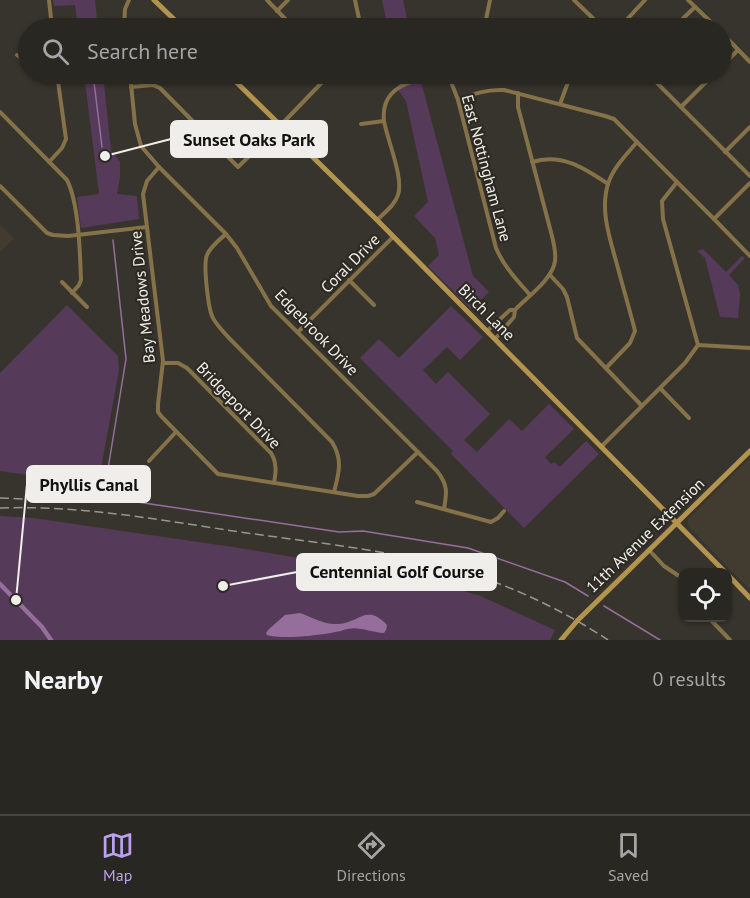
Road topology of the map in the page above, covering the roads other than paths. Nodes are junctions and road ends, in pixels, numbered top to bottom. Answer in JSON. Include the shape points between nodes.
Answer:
{"nodes":[{"id":1,"x":49,"y":0,"type":"edge"},
{"id":2,"x":129,"y":0,"type":"edge"},
{"id":3,"x":154,"y":0,"type":"edge"},
{"id":4,"x":267,"y":0,"type":"edge"},
{"id":5,"x":288,"y":0,"type":"edge"},
{"id":6,"x":355,"y":0,"type":"edge"},
{"id":7,"x":490,"y":0,"type":"edge"},
{"id":8,"x":574,"y":0,"type":"edge"},
{"id":9,"x":645,"y":0,"type":"edge"},
{"id":10,"x":688,"y":0,"type":"edge"},
{"id":11,"x":695,"y":7,"type":"junction"},
{"id":12,"x":277,"y":11,"type":"junction"},
{"id":13,"x":51,"y":18,"type":"edge"},
{"id":14,"x":125,"y":18,"type":"edge"},
{"id":15,"x":173,"y":18,"type":"edge"},
{"id":16,"x":284,"y":18,"type":"edge"},
{"id":17,"x":359,"y":18,"type":"edge"},
{"id":18,"x":486,"y":18,"type":"edge"},
{"id":19,"x":593,"y":18,"type":"edge"},
{"id":20,"x":628,"y":18,"type":"edge"},
{"id":21,"x":683,"y":18,"type":"edge"},
{"id":22,"x":707,"y":18,"type":"edge"},
{"id":23,"x":732,"y":44,"type":"edge"},
{"id":24,"x":738,"y":50,"type":"junction"},
{"id":25,"x":732,"y":56,"type":"edge"},
{"id":26,"x":750,"y":62,"type":"edge"},
{"id":27,"x":58,"y":84,"type":"edge"},
{"id":28,"x":131,"y":84,"type":"edge"},
{"id":29,"x":238,"y":84,"type":"edge"},
{"id":30,"x":320,"y":84,"type":"edge"},
{"id":31,"x":403,"y":84,"type":"edge"},
{"id":32,"x":452,"y":84,"type":"edge"},
{"id":33,"x":567,"y":84,"type":"edge"},
{"id":34,"x":658,"y":84,"type":"edge"},
{"id":35,"x":704,"y":84,"type":"edge"},
{"id":36,"x":131,"y":87,"type":"junction"},
{"id":37,"x":518,"y":93,"type":"junction"},
{"id":38,"x":458,"y":100,"type":"junction"},
{"id":39,"x":560,"y":104,"type":"junction"},
{"id":40,"x":681,"y":107,"type":"junction"},
{"id":41,"x":0,"y":112,"type":"edge"},
{"id":42,"x":384,"y":121,"type":"junction"},
{"id":43,"x":361,"y":124,"type":"dead end"},
{"id":44,"x":280,"y":126,"type":"junction"},
{"id":45,"x":750,"y":127,"type":"edge"},
{"id":46,"x":637,"y":142,"type":"junction"},
{"id":47,"x":725,"y":152,"type":"junction"},
{"id":48,"x":49,"y":162,"type":"junction"},
{"id":49,"x":532,"y":162,"type":"junction"},
{"id":50,"x":159,"y":167,"type":"junction"},
{"id":51,"x":750,"y":176,"type":"edge"},
{"id":52,"x":677,"y":182,"type":"junction"},
{"id":53,"x":750,"y":183,"type":"edge"},
{"id":54,"x":608,"y":184,"type":"junction"},
{"id":55,"x":0,"y":186,"type":"edge"},
{"id":56,"x":714,"y":219,"type":"junction"},
{"id":57,"x":377,"y":220,"type":"junction"},
{"id":58,"x":147,"y":227,"type":"junction"},
{"id":59,"x":225,"y":234,"type":"junction"},
{"id":60,"x":78,"y":235,"type":"junction"},
{"id":61,"x":393,"y":237,"type":"junction"},
{"id":62,"x":750,"y":256,"type":"edge"},
{"id":63,"x":549,"y":275,"type":"junction"},
{"id":64,"x":349,"y":280,"type":"junction"},
{"id":65,"x":62,"y":282,"type":"dead end"},
{"id":66,"x":72,"y":293,"type":"junction"},
{"id":67,"x":530,"y":295,"type":"junction"},
{"id":68,"x":374,"y":305,"type":"dead end"},
{"id":69,"x":87,"y":307,"type":"dead end"},
{"id":70,"x":515,"y":310,"type":"junction"},
{"id":71,"x":487,"y":331,"type":"junction"},
{"id":72,"x":298,"y":332,"type":"junction"},
{"id":73,"x":495,"y":339,"type":"junction"},
{"id":74,"x":698,"y":345,"type":"junction"},
{"id":75,"x":750,"y":348,"type":"edge"},
{"id":76,"x":163,"y":363,"type":"junction"},
{"id":77,"x":606,"y":368,"type":"junction"},
{"id":78,"x":660,"y":388,"type":"junction"},
{"id":79,"x":642,"y":406,"type":"junction"},
{"id":80,"x":689,"y":418,"type":"dead end"},
{"id":81,"x":176,"y":432,"type":"junction"},
{"id":82,"x":602,"y":446,"type":"junction"},
{"id":83,"x":750,"y":451,"type":"edge"},
{"id":84,"x":418,"y":452,"type":"junction"},
{"id":85,"x":150,"y":461,"type":"dead end"},
{"id":86,"x":274,"y":483,"type":"junction"},
{"id":87,"x":334,"y":492,"type":"junction"},
{"id":88,"x":417,"y":502,"type":"dead end"},
{"id":89,"x":444,"y":509,"type":"junction"},
{"id":90,"x":504,"y":511,"type":"dead end"},
{"id":91,"x":678,"y":523,"type":"junction"},
{"id":92,"x":649,"y":550,"type":"junction"},
{"id":93,"x":720,"y":568,"type":"edge"},
{"id":94,"x":678,"y":575,"type":"edge"},
{"id":95,"x":732,"y":580,"type":"edge"},
{"id":96,"x":750,"y":598,"type":"edge"},
{"id":97,"x":713,"y":622,"type":"edge"},
{"id":98,"x":561,"y":640,"type":"edge"},
{"id":99,"x":730,"y":640,"type":"edge"}],
"edges":[{"from":1,"to":13,"type":"street"},
{"from":2,"to":14,"type":"street"},
{"from":3,"to":15,"type":"street"},
{"from":4,"to":12,"type":"street"},
{"from":5,"to":12,"type":"street"},
{"from":6,"to":17,"type":"street"},
{"from":7,"to":18,"type":"street"},
{"from":8,"to":19,"type":"street"},
{"from":9,"to":20,"type":"street"},
{"from":10,"to":11,"type":"street"},
{"from":11,"to":21,"type":"street"},
{"from":11,"to":22,"type":"street"},
{"from":12,"to":16,"type":"street"},
{"from":23,"to":24,"type":"street"},
{"from":24,"to":25,"type":"street"},
{"from":24,"to":26,"type":"street"},
{"from":27,"to":48,"type":"street","via":[[66,139]]},
{"from":28,"to":36,"type":"street","name":"Edgebrook Drive"},
{"from":29,"to":44,"type":"street","name":"Birch Lane"},
{"from":30,"to":44,"type":"street"},
{"from":31,"to":42,"type":"street","via":[[386,102]]},
{"from":32,"to":38,"type":"street","name":"East Nottingham Lane"},
{"from":33,"to":39,"type":"street"},
{"from":34,"to":40,"type":"street"},
{"from":35,"to":40,"type":"street"},
{"from":36,"to":44,"type":"street","via":[[160,88],[238,167]]},
{"from":36,"to":50,"type":"street","name":"Edgebrook Drive","via":[[141,146]]},
{"from":37,"to":38,"type":"street","via":[[494,89]]},
{"from":37,"to":39,"type":"street"},
{"from":37,"to":49,"type":"street"},
{"from":38,"to":67,"type":"street","name":"East Nottingham Lane","via":[[496,248],[509,272]]},
{"from":39,"to":46,"type":"street","via":[[614,119]]},
{"from":40,"to":47,"type":"street"},
{"from":41,"to":48,"type":"street"},
{"from":42,"to":43,"type":"street"},
{"from":42,"to":57,"type":"street","via":[[399,192]]},
{"from":44,"to":57,"type":"street","name":"Birch Lane"},
{"from":45,"to":47,"type":"street"},
{"from":46,"to":52,"type":"street"},
{"from":46,"to":54,"type":"street"},
{"from":47,"to":51,"type":"street"},
{"from":48,"to":60,"type":"street","via":[[70,187]]},
{"from":49,"to":54,"type":"street","via":[[548,158],[564,161]]},
{"from":49,"to":63,"type":"street","via":[[556,253]]},
{"from":50,"to":58,"type":"street","name":"Bay Meadows Drive","via":[[144,188]]},
{"from":50,"to":59,"type":"street","name":"Edgebrook Drive"},
{"from":52,"to":56,"type":"street"},
{"from":52,"to":74,"type":"street","via":[[662,201],[663,219]]},
{"from":53,"to":56,"type":"street"},
{"from":54,"to":77,"type":"street","via":[[608,225],[635,331],[630,343]]},
{"from":55,"to":60,"type":"street","via":[[47,233]]},
{"from":56,"to":62,"type":"street"},
{"from":57,"to":61,"type":"street","name":"Birch Lane"},
{"from":58,"to":60,"type":"street"},
{"from":58,"to":76,"type":"street","name":"Bay Meadows Drive"},
{"from":59,"to":72,"type":"street","name":"Edgebrook Drive","via":[[271,306]]},
{"from":59,"to":87,"type":"street","via":[[206,257],[211,313],[229,338],[332,442],[339,457]]},
{"from":60,"to":66,"type":"street","via":[[81,280]]},
{"from":61,"to":64,"type":"street","name":"Coral Drive"},
{"from":61,"to":71,"type":"street","name":"Birch Lane"},
{"from":63,"to":67,"type":"street"},
{"from":63,"to":77,"type":"street","via":[[567,297],[578,338]]},
{"from":64,"to":68,"type":"street"},
{"from":64,"to":72,"type":"street","name":"Coral Drive"},
{"from":65,"to":66,"type":"street"},
{"from":66,"to":69,"type":"street"},
{"from":67,"to":70,"type":"street"},
{"from":70,"to":71,"type":"street"},
{"from":70,"to":73,"type":"street","via":[[514,317]]},
{"from":71,"to":73,"type":"street","name":"Birch Lane"},
{"from":72,"to":84,"type":"street","name":"Edgebrook Drive"},
{"from":73,"to":82,"type":"street","name":"Birch Lane"},
{"from":74,"to":75,"type":"street"},
{"from":74,"to":78,"type":"street"},
{"from":76,"to":81,"type":"street","name":"Bay Meadows Drive","via":[[158,412]]},
{"from":76,"to":86,"type":"street","name":"Bridgeport Drive","via":[[178,363],[187,368],[271,453],[276,469]]},
{"from":77,"to":79,"type":"street"},
{"from":78,"to":79,"type":"street"},
{"from":78,"to":80,"type":"street"},
{"from":79,"to":82,"type":"street"},
{"from":81,"to":85,"type":"street"},
{"from":81,"to":86,"type":"street","name":"Bay Meadows Drive","via":[[218,474]]},
{"from":82,"to":91,"type":"street","name":"Birch Lane"},
{"from":83,"to":91,"type":"street","name":"11th Avenue Extension"},
{"from":84,"to":87,"type":"street","name":"Bay Meadows Drive","via":[[374,494]]},
{"from":84,"to":89,"type":"street","name":"Edgebrook Drive","via":[[445,482]]},
{"from":86,"to":87,"type":"street","name":"Bay Meadows Drive"},
{"from":88,"to":89,"type":"street"},
{"from":89,"to":90,"type":"street","via":[[491,522]]},
{"from":91,"to":92,"type":"street","name":"11th Avenue Extension"},
{"from":91,"to":93,"type":"street","name":"Birch Lane"},
{"from":92,"to":94,"type":"street"},
{"from":92,"to":98,"type":"street","name":"11th Avenue Extension"},
{"from":95,"to":96,"type":"street","name":"Birch Lane"},
{"from":97,"to":99,"type":"street"}]}
